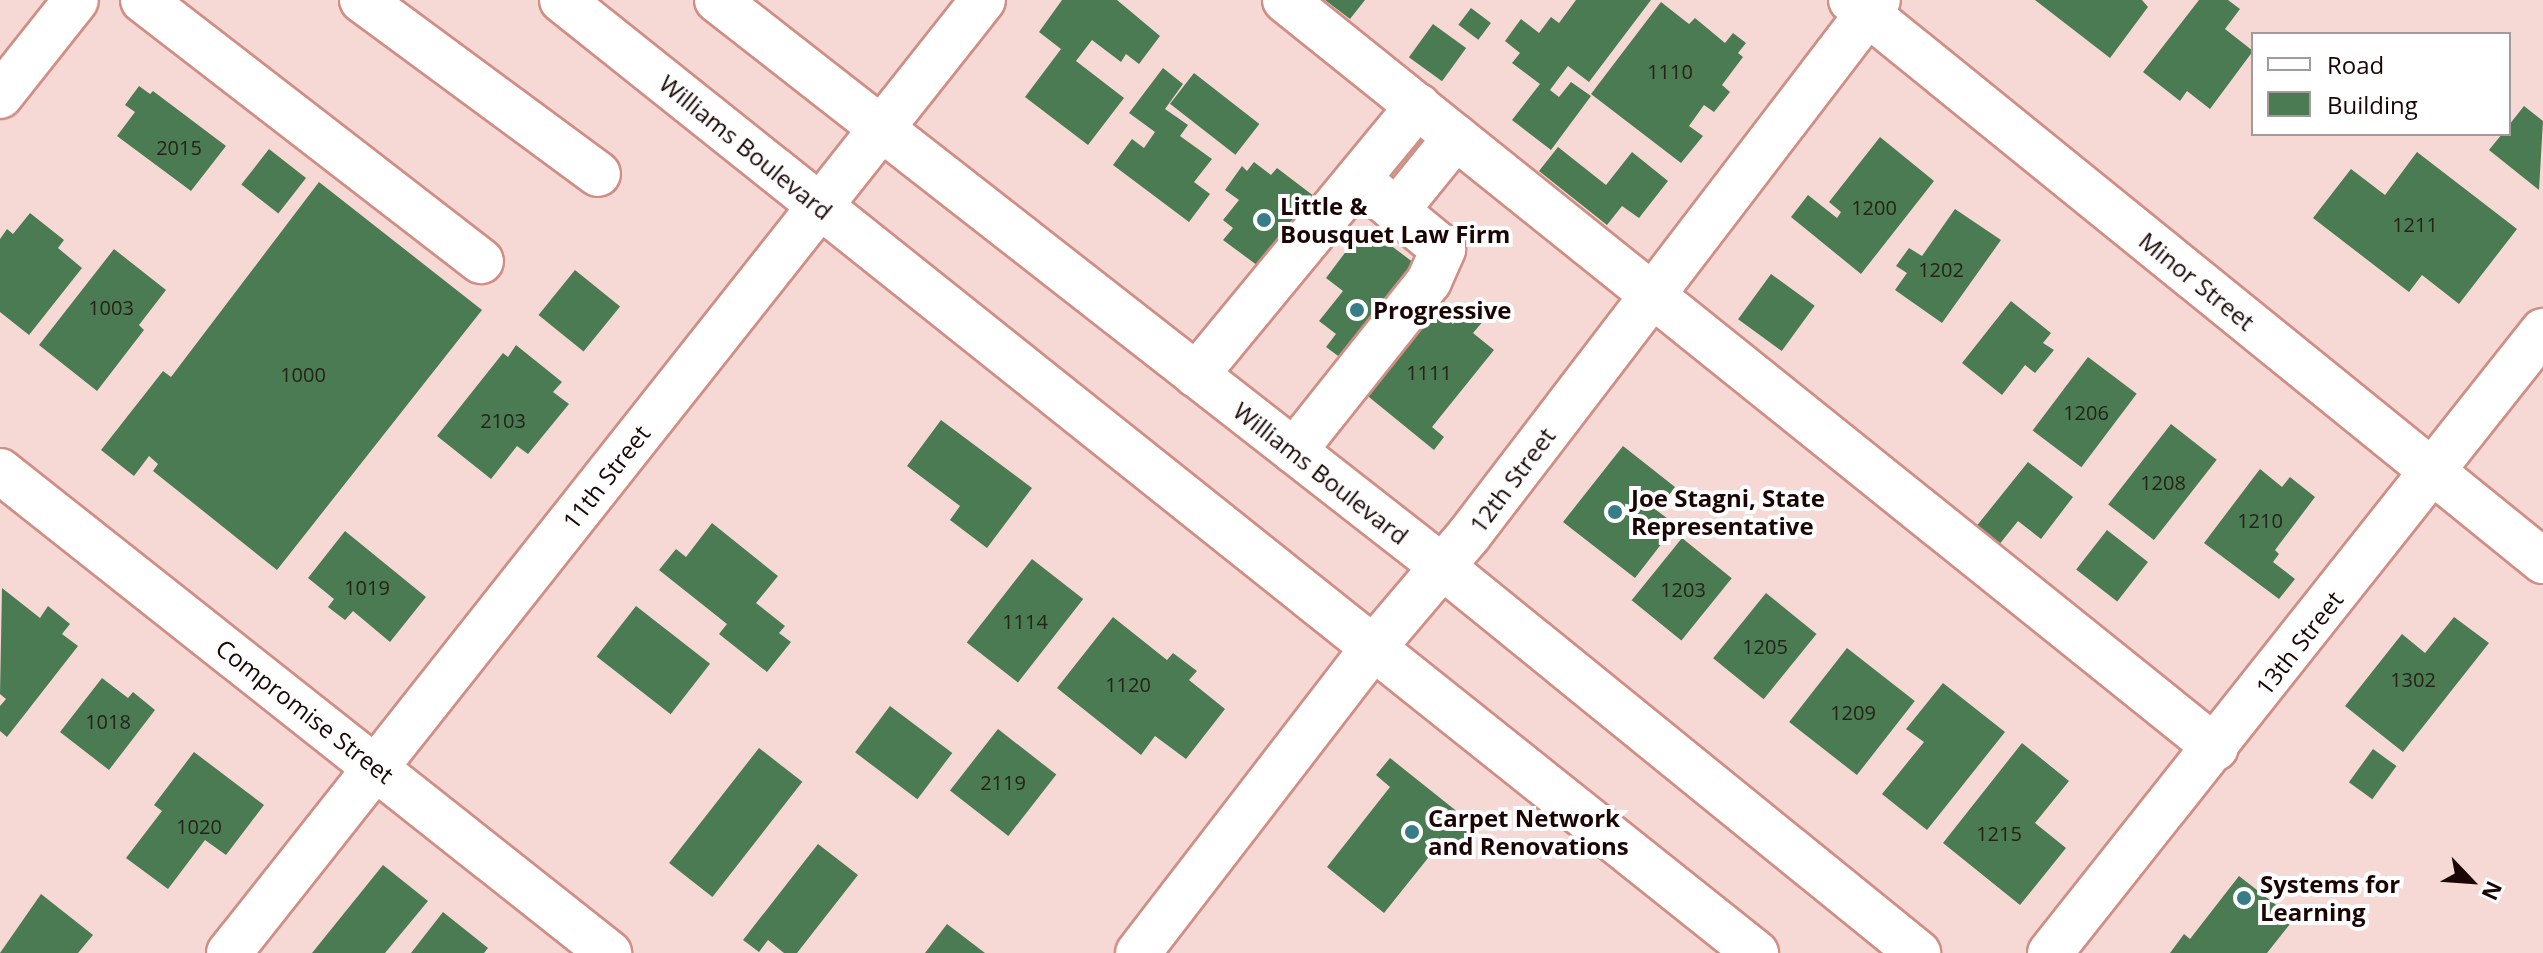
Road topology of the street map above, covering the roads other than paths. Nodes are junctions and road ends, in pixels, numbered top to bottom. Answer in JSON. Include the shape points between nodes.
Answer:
{"nodes":[{"id":1,"x":76,"y":0,"type":"edge"},
{"id":2,"x":143,"y":0,"type":"edge"},
{"id":3,"x":362,"y":0,"type":"edge"},
{"id":4,"x":562,"y":0,"type":"edge"},
{"id":5,"x":717,"y":0,"type":"edge"},
{"id":6,"x":983,"y":0,"type":"edge"},
{"id":7,"x":1285,"y":0,"type":"edge"},
{"id":8,"x":1865,"y":4,"type":"edge"},
{"id":9,"x":0,"y":96,"type":"edge"},
{"id":10,"x":1418,"y":106,"type":"junction"},
{"id":11,"x":881,"y":130,"type":"junction"},
{"id":12,"x":1456,"y":137,"type":"junction"},
{"id":13,"x":598,"y":174,"type":"dead end"},
{"id":14,"x":1358,"y":179,"type":"junction"},
{"id":15,"x":820,"y":206,"type":"junction"},
{"id":16,"x":1396,"y":211,"type":"junction"},
{"id":17,"x":481,"y":261,"type":"dead end"},
{"id":18,"x":1653,"y":294,"type":"junction"},
{"id":19,"x":2543,"y":331,"type":"edge"},
{"id":20,"x":1196,"y":375,"type":"junction"},
{"id":21,"x":1294,"y":451,"type":"junction"},
{"id":22,"x":0,"y":471,"type":"edge"},
{"id":23,"x":2433,"y":472,"type":"junction"},
{"id":24,"x":2543,"y":561,"type":"edge"},
{"id":25,"x":1444,"y":568,"type":"junction"},
{"id":26,"x":1374,"y":647,"type":"junction"},
{"id":27,"x":2216,"y":748,"type":"junction"},
{"id":28,"x":377,"y":768,"type":"junction"},
{"id":29,"x":229,"y":953,"type":"edge"},
{"id":30,"x":609,"y":953,"type":"edge"},
{"id":31,"x":1138,"y":953,"type":"edge"},
{"id":32,"x":1756,"y":953,"type":"edge"},
{"id":33,"x":1918,"y":953,"type":"edge"},
{"id":34,"x":2050,"y":953,"type":"edge"}],
"edges":[{"from":1,"to":9,"type":"street"},
{"from":2,"to":17,"type":"street"},
{"from":3,"to":13,"type":"street"},
{"from":4,"to":15,"type":"street","name":"Williams Boulevard"},
{"from":5,"to":11,"type":"street","name":"Williams Boulevard"},
{"from":6,"to":11,"type":"street","name":"11th Street"},
{"from":7,"to":10,"type":"street"},
{"from":8,"to":18,"type":"street","name":"12th Street"},
{"from":8,"to":23,"type":"street","name":"Minor Street"},
{"from":10,"to":12,"type":"street"},
{"from":10,"to":14,"type":"street"},
{"from":11,"to":15,"type":"street","name":"11th Street"},
{"from":11,"to":20,"type":"street","name":"Williams Boulevard"},
{"from":12,"to":16,"type":"street"},
{"from":12,"to":18,"type":"street"},
{"from":14,"to":16,"type":"street"},
{"from":14,"to":20,"type":"street"},
{"from":15,"to":26,"type":"street","name":"Williams Boulevard"},
{"from":15,"to":28,"type":"street","name":"11th Street"},
{"from":16,"to":21,"type":"street","via":[[1443,249],[1429,281]]},
{"from":18,"to":25,"type":"street","name":"12th Street"},
{"from":18,"to":27,"type":"street"},
{"from":19,"to":23,"type":"street","name":"13th Street"},
{"from":20,"to":21,"type":"street","name":"Williams Boulevard"},
{"from":21,"to":25,"type":"street","name":"Williams Boulevard"},
{"from":22,"to":28,"type":"street","name":"Compromise Street"},
{"from":23,"to":24,"type":"street","name":"Minor Street"},
{"from":23,"to":27,"type":"street","name":"13th Street"},
{"from":25,"to":26,"type":"street","name":"12th Street"},
{"from":25,"to":33,"type":"street","name":"Williams Boulevard"},
{"from":26,"to":31,"type":"street","name":"12th Street"},
{"from":26,"to":32,"type":"street","name":"Williams Boulevard"},
{"from":27,"to":34,"type":"street","name":"13th Street"},
{"from":28,"to":29,"type":"street","name":"11th Street"},
{"from":28,"to":30,"type":"street","name":"Compromise Street"}]}
